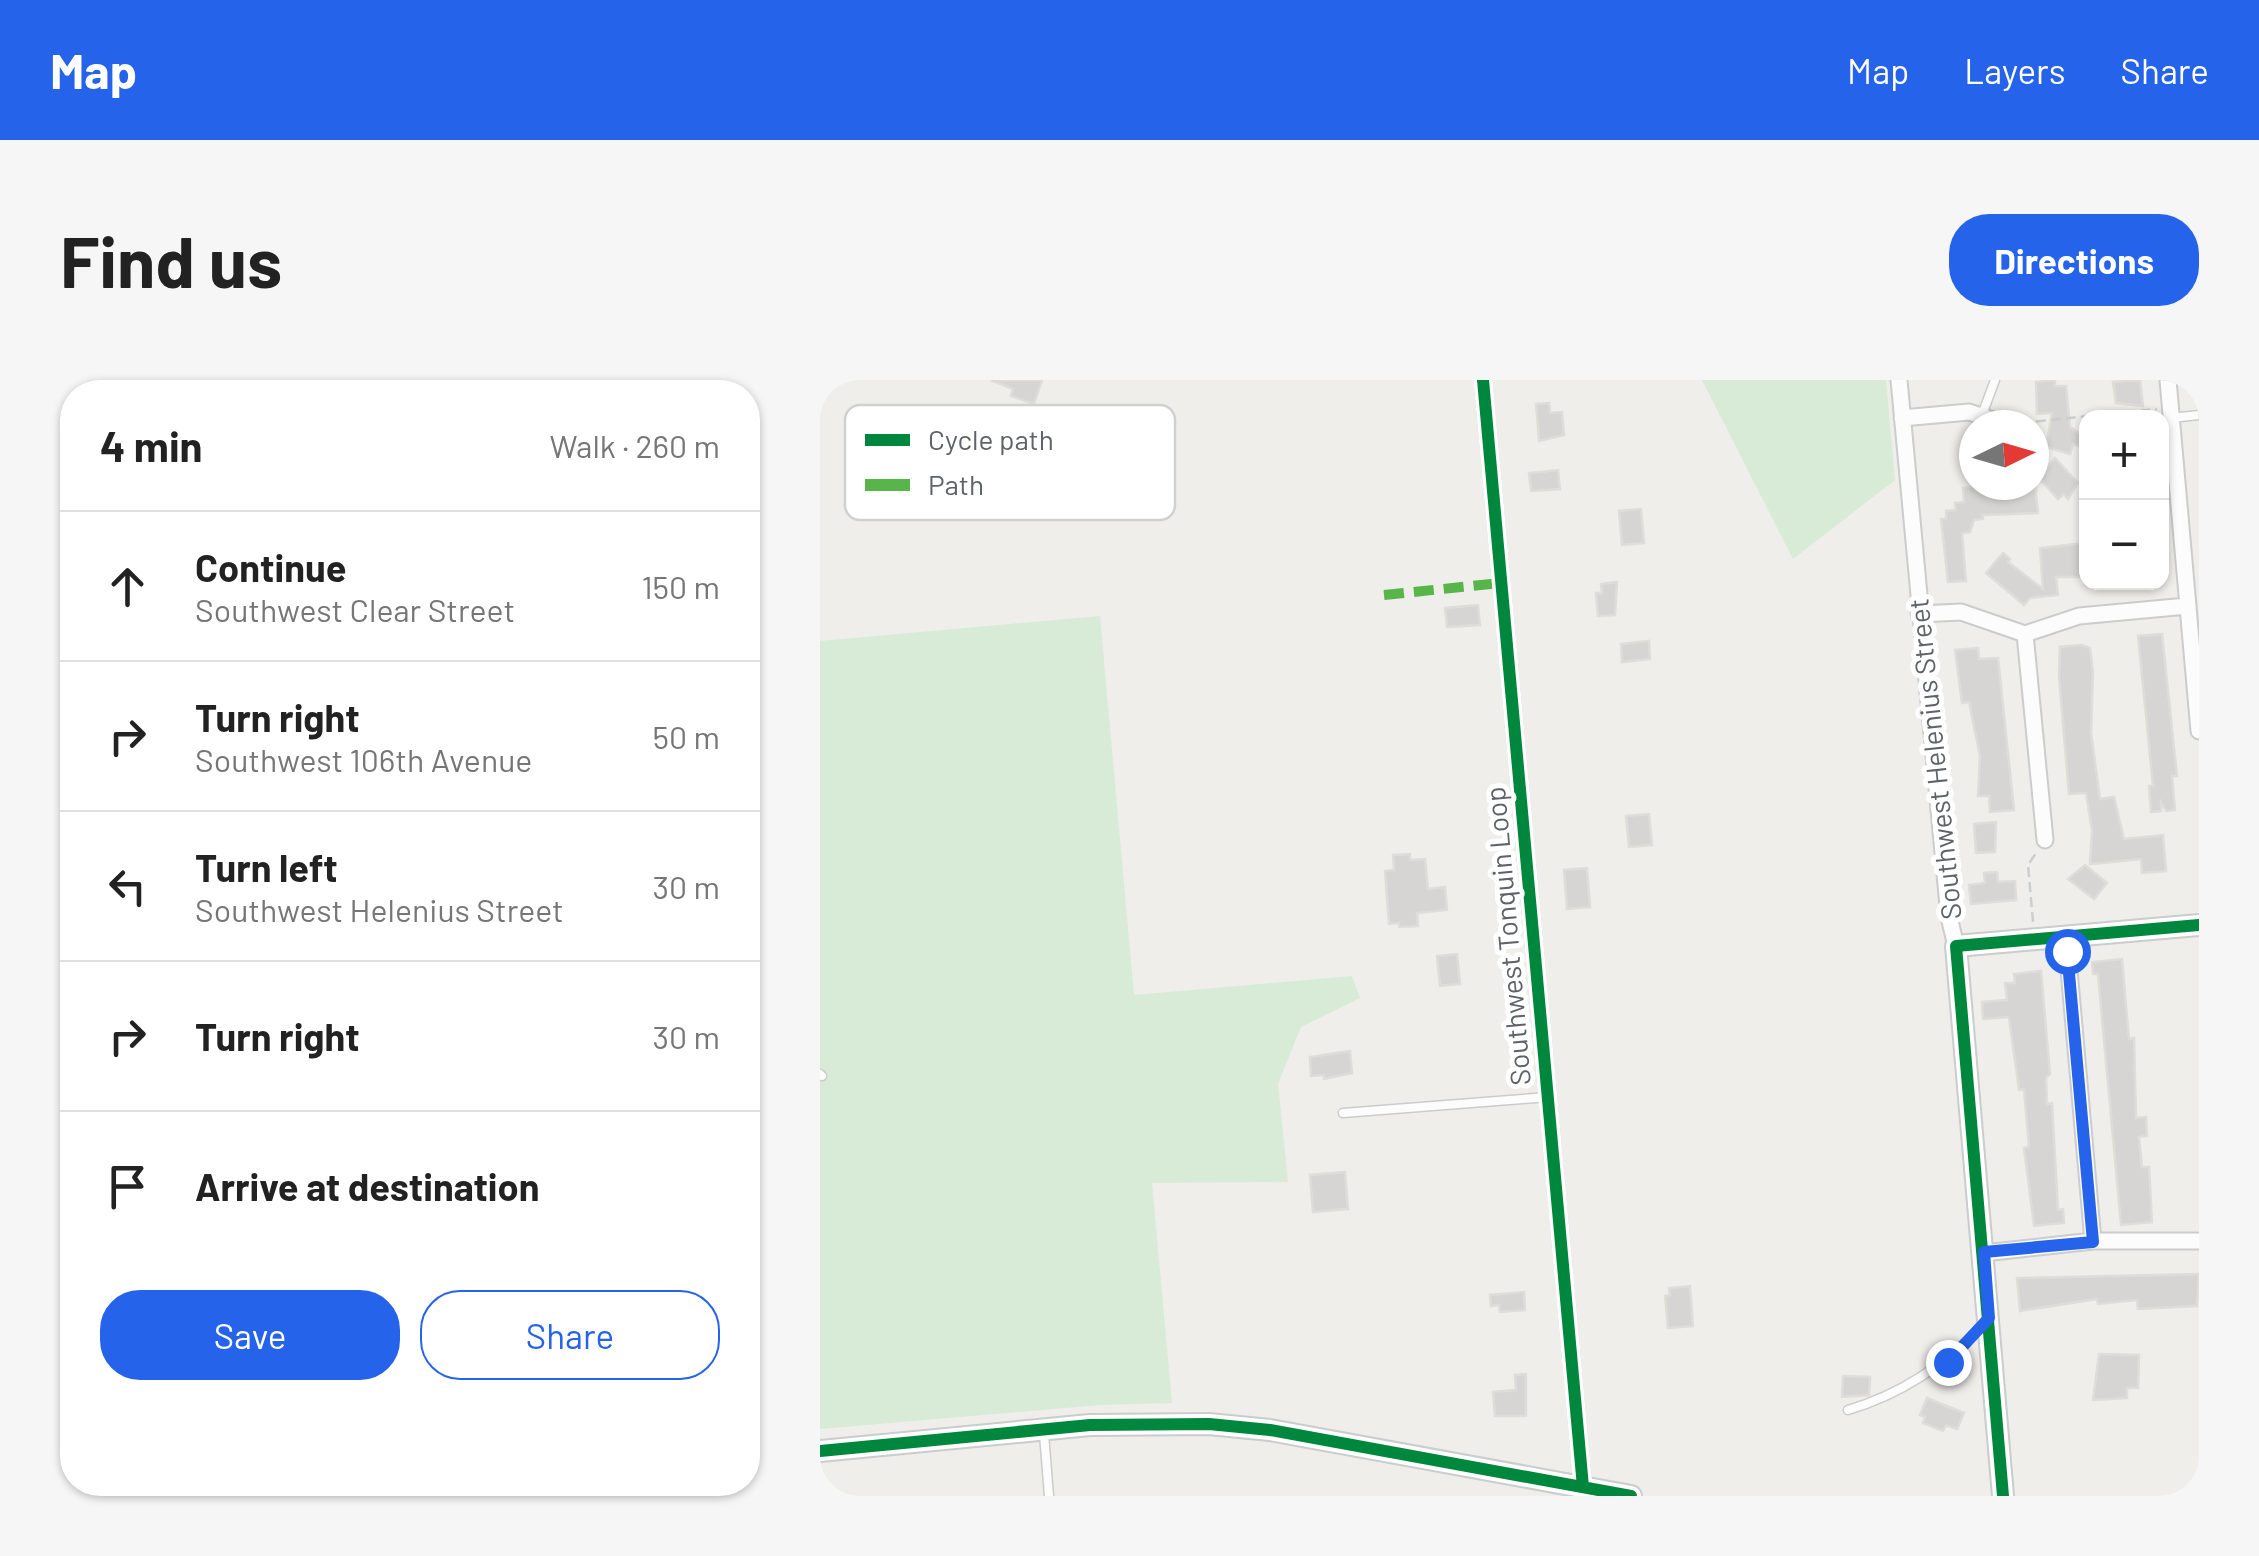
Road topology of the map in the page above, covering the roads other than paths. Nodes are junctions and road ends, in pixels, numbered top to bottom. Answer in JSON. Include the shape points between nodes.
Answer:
{"nodes":[{"id":1,"x":1483,"y":380,"type":"edge"},
{"id":2,"x":1899,"y":380,"type":"edge"},
{"id":3,"x":1995,"y":380,"type":"edge"},
{"id":4,"x":2168,"y":380,"type":"edge"},
{"id":5,"x":1984,"y":410,"type":"edge"},
{"id":6,"x":2164,"y":410,"type":"edge"},
{"id":7,"x":2169,"y":413,"type":"edge"},
{"id":8,"x":2199,"y":415,"type":"edge"},
{"id":9,"x":1959,"y":416,"type":"edge"},
{"id":10,"x":1902,"y":418,"type":"junction"},
{"id":11,"x":2169,"y":455,"type":"edge"},
{"id":12,"x":2187,"y":606,"type":"junction"},
{"id":13,"x":1919,"y":614,"type":"junction"},
{"id":14,"x":2025,"y":634,"type":"junction"},
{"id":15,"x":2199,"y":731,"type":"edge"},
{"id":16,"x":2045,"y":840,"type":"road end"},
{"id":17,"x":2199,"y":925,"type":"edge"},
{"id":18,"x":2066,"y":936,"type":"junction"},
{"id":19,"x":1956,"y":946,"type":"junction"},
{"id":20,"x":1548,"y":1097,"type":"junction"},
{"id":21,"x":1343,"y":1113,"type":"dead end"},
{"id":22,"x":2199,"y":1241,"type":"edge"},
{"id":23,"x":2093,"y":1242,"type":"junction"},
{"id":24,"x":1984,"y":1252,"type":"junction"},
{"id":25,"x":1989,"y":1318,"type":"junction"},
{"id":26,"x":1848,"y":1410,"type":"dead end"},
{"id":27,"x":1043,"y":1429,"type":"junction"},
{"id":28,"x":820,"y":1452,"type":"edge"},
{"id":29,"x":1583,"y":1487,"type":"junction"},
{"id":30,"x":1050,"y":1496,"type":"edge"},
{"id":31,"x":1631,"y":1496,"type":"edge"},
{"id":32,"x":2003,"y":1496,"type":"edge"}],
"edges":[{"from":1,"to":20,"type":"street","name":"Southwest Tonquin Loop"},
{"from":2,"to":10,"type":"street","name":"Southwest Helenius Street"},
{"from":3,"to":5,"type":"lane"},
{"from":4,"to":6,"type":"street"},
{"from":7,"to":8,"type":"lane"},
{"from":9,"to":10,"type":"street"},
{"from":10,"to":13,"type":"street","name":"Southwest Helenius Street"},
{"from":11,"to":12,"type":"street"},
{"from":12,"to":14,"type":"street","via":[[2079,616]]},
{"from":12,"to":15,"type":"street"},
{"from":13,"to":14,"type":"street","via":[[1961,612]]},
{"from":13,"to":19,"type":"street","name":"Southwest Helenius Street"},
{"from":14,"to":16,"type":"street"},
{"from":17,"to":18,"type":"street"},
{"from":18,"to":19,"type":"street"},
{"from":18,"to":23,"type":"street"},
{"from":19,"to":24,"type":"street","name":"Southwest Helenius Street"},
{"from":20,"to":21,"type":"lane"},
{"from":20,"to":29,"type":"street","name":"Southwest Tonquin Loop"},
{"from":22,"to":23,"type":"street"},
{"from":23,"to":24,"type":"street"},
{"from":24,"to":25,"type":"street","name":"Southwest Helenius Street"},
{"from":25,"to":26,"type":"lane","via":[[1948,1362]]},
{"from":25,"to":32,"type":"street","name":"Southwest Helenius Street"},
{"from":27,"to":28,"type":"street"},
{"from":27,"to":29,"type":"street","via":[[1240,1427]]},
{"from":27,"to":30,"type":"lane"},
{"from":29,"to":31,"type":"street"}]}
